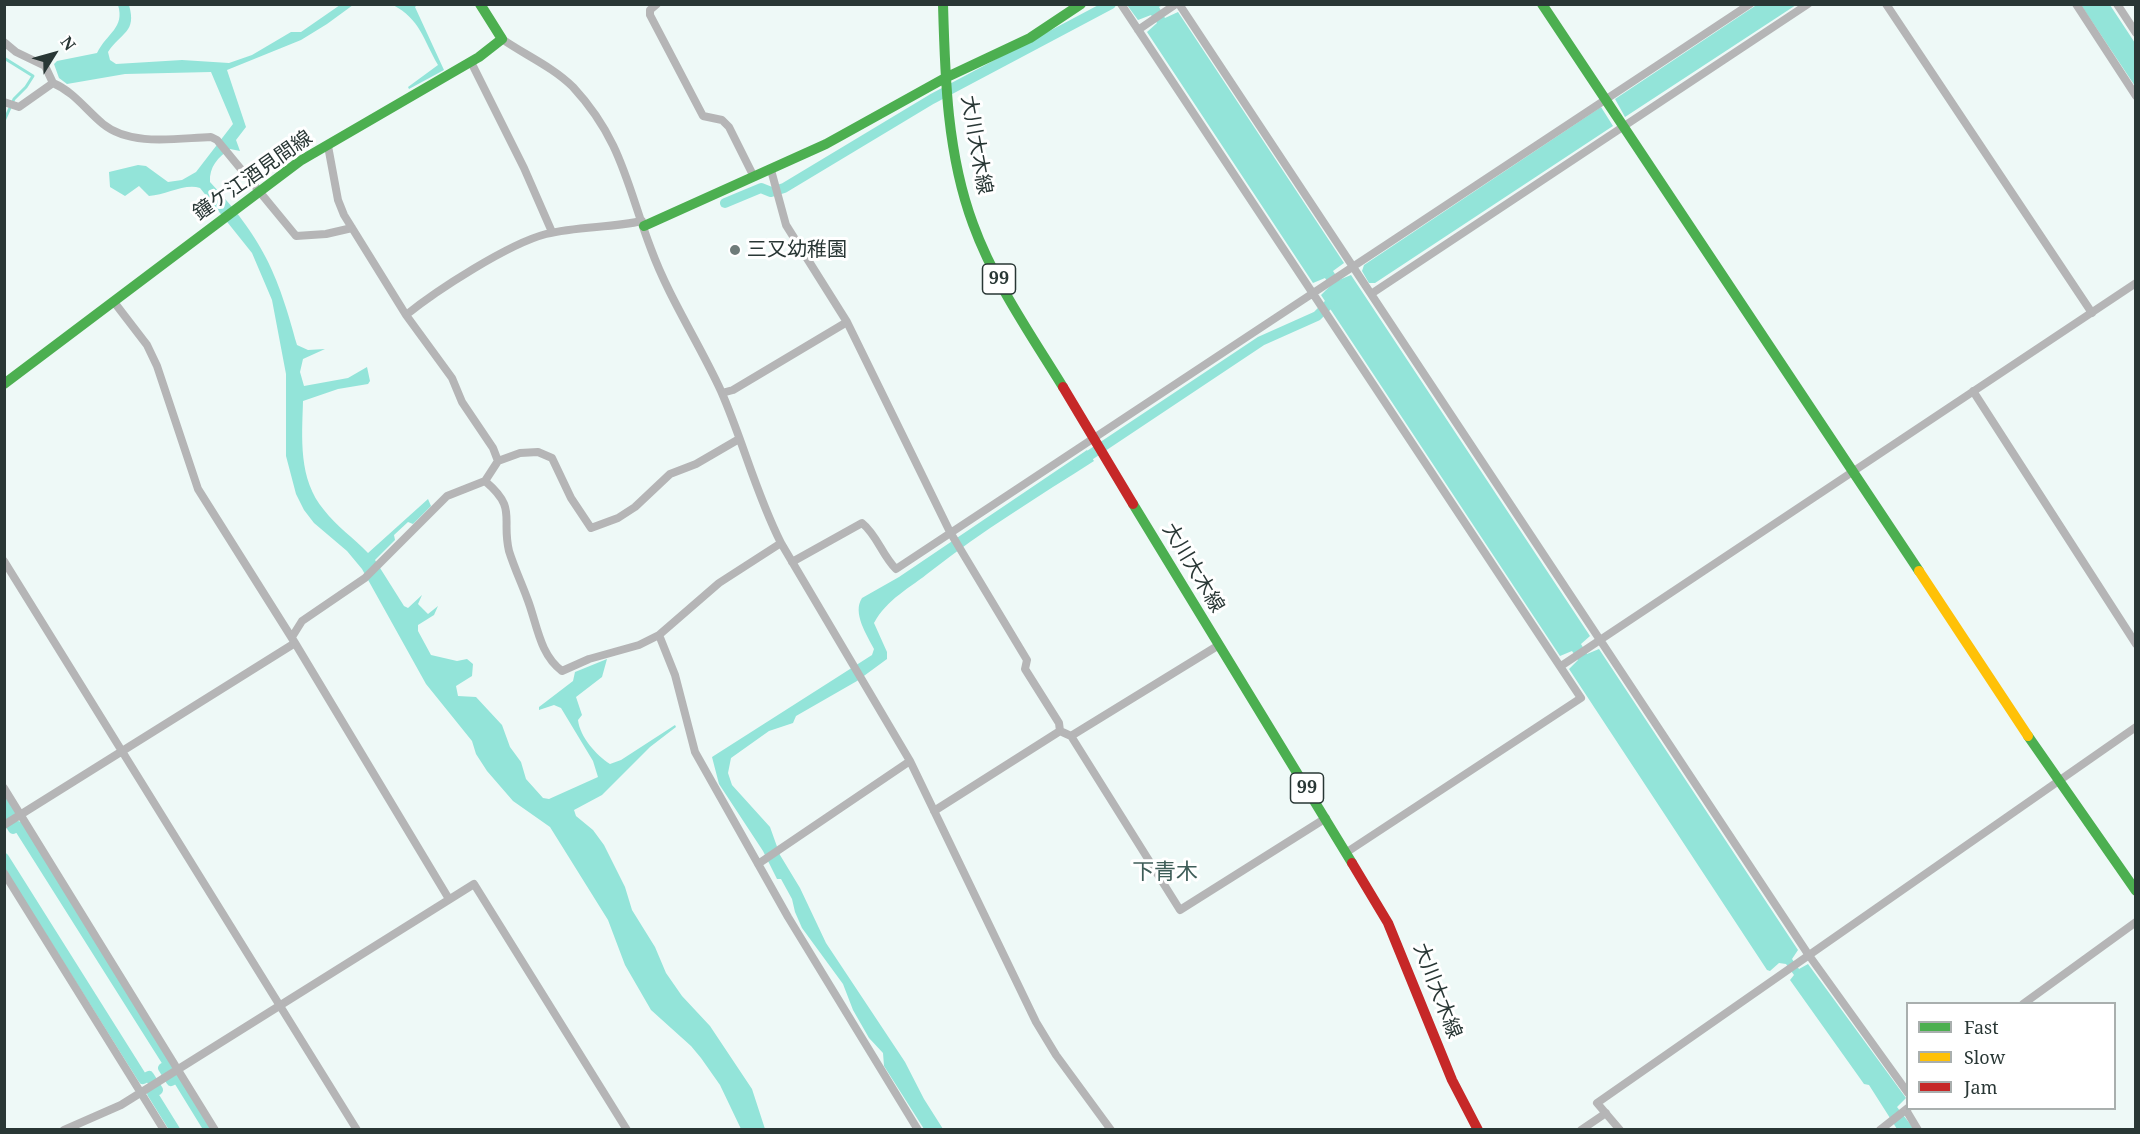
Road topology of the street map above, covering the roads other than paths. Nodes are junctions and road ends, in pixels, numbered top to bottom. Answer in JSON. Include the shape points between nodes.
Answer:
{"nodes":[{"id":1,"x":480,"y":4,"type":"edge"},
{"id":2,"x":657,"y":4,"type":"edge"},
{"id":3,"x":943,"y":4,"type":"edge"},
{"id":4,"x":1081,"y":4,"type":"edge"},
{"id":5,"x":1542,"y":4,"type":"edge"},
{"id":6,"x":1750,"y":4,"type":"edge"},
{"id":7,"x":1808,"y":4,"type":"edge"},
{"id":8,"x":1886,"y":4,"type":"edge"},
{"id":9,"x":2076,"y":4,"type":"edge"},
{"id":10,"x":2117,"y":4,"type":"edge"},
{"id":11,"x":1176,"y":5,"type":"edge"},
{"id":12,"x":1123,"y":6,"type":"edge"},
{"id":13,"x":1141,"y":28,"type":"junction"},
{"id":14,"x":2136,"y":33,"type":"edge"},
{"id":15,"x":502,"y":39,"type":"junction"},
{"id":16,"x":4,"y":42,"type":"edge"},
{"id":17,"x":471,"y":62,"type":"junction"},
{"id":18,"x":946,"y":80,"type":"junction"},
{"id":19,"x":53,"y":83,"type":"junction"},
{"id":20,"x":2136,"y":96,"type":"edge"},
{"id":21,"x":1605,"y":99,"type":"junction"},
{"id":22,"x":4,"y":102,"type":"edge"},
{"id":23,"x":1624,"y":128,"type":"junction"},
{"id":24,"x":328,"y":146,"type":"junction"},
{"id":25,"x":771,"y":170,"type":"junction"},
{"id":26,"x":754,"y":177,"type":"junction"},
{"id":27,"x":258,"y":191,"type":"junction"},
{"id":28,"x":643,"y":224,"type":"junction"},
{"id":29,"x":352,"y":228,"type":"junction"},
{"id":30,"x":552,"y":232,"type":"junction"},
{"id":31,"x":1350,"y":268,"type":"junction"},
{"id":32,"x":2136,"y":284,"type":"edge"},
{"id":33,"x":1369,"y":291,"type":"junction"},
{"id":34,"x":1315,"y":292,"type":"junction"},
{"id":35,"x":114,"y":302,"type":"junction"},
{"id":36,"x":2092,"y":313,"type":"junction"},
{"id":37,"x":406,"y":315,"type":"junction"},
{"id":38,"x":848,"y":322,"type":"junction"},
{"id":39,"x":4,"y":384,"type":"edge"},
{"id":40,"x":1973,"y":390,"type":"junction"},
{"id":41,"x":722,"y":393,"type":"junction"},
{"id":42,"x":1093,"y":436,"type":"junction"},
{"id":43,"x":739,"y":439,"type":"junction"},
{"id":44,"x":498,"y":461,"type":"junction"},
{"id":45,"x":1852,"y":472,"type":"junction"},
{"id":46,"x":485,"y":481,"type":"junction"},
{"id":47,"x":950,"y":533,"type":"junction"},
{"id":48,"x":781,"y":543,"type":"junction"},
{"id":49,"x":4,"y":561,"type":"edge"},
{"id":50,"x":792,"y":562,"type":"junction"},
{"id":51,"x":659,"y":635,"type":"junction"},
{"id":52,"x":293,"y":640,"type":"junction"},
{"id":53,"x":1597,"y":641,"type":"junction"},
{"id":54,"x":2136,"y":644,"type":"edge"},
{"id":55,"x":1219,"y":645,"type":"junction"},
{"id":56,"x":1561,"y":666,"type":"junction"},
{"id":57,"x":2136,"y":726,"type":"edge"},
{"id":58,"x":1060,"y":731,"type":"junction"},
{"id":59,"x":1071,"y":736,"type":"junction"},
{"id":60,"x":122,"y":752,"type":"junction"},
{"id":61,"x":910,"y":761,"type":"junction"},
{"id":62,"x":2058,"y":781,"type":"junction"},
{"id":63,"x":4,"y":788,"type":"edge"},
{"id":64,"x":934,"y":811,"type":"junction"},
{"id":65,"x":19,"y":816,"type":"junction"},
{"id":66,"x":1326,"y":818,"type":"junction"},
{"id":67,"x":4,"y":825,"type":"edge"},
{"id":68,"x":1347,"y":852,"type":"junction"},
{"id":69,"x":760,"y":862,"type":"junction"},
{"id":70,"x":4,"y":873,"type":"edge"},
{"id":71,"x":2136,"y":891,"type":"edge"},
{"id":72,"x":449,"y":899,"type":"junction"},
{"id":73,"x":2136,"y":922,"type":"edge"},
{"id":74,"x":1805,"y":956,"type":"junction"},
{"id":75,"x":2026,"y":1002,"type":"edge"},
{"id":76,"x":279,"y":1006,"type":"junction"},
{"id":77,"x":177,"y":1069,"type":"junction"},
{"id":78,"x":1906,"y":1090,"type":"edge"},
{"id":79,"x":140,"y":1092,"type":"junction"},
{"id":80,"x":1906,"y":1110,"type":"edge"},
{"id":81,"x":1908,"y":1110,"type":"edge"},
{"id":82,"x":1606,"y":1113,"type":"junction"},
{"id":83,"x":64,"y":1130,"type":"edge"},
{"id":84,"x":164,"y":1130,"type":"edge"},
{"id":85,"x":215,"y":1130,"type":"edge"},
{"id":86,"x":357,"y":1130,"type":"edge"},
{"id":87,"x":627,"y":1130,"type":"edge"},
{"id":88,"x":918,"y":1130,"type":"edge"},
{"id":89,"x":1111,"y":1130,"type":"edge"},
{"id":90,"x":1478,"y":1130,"type":"edge"},
{"id":91,"x":1581,"y":1130,"type":"edge"},
{"id":92,"x":1620,"y":1130,"type":"edge"},
{"id":93,"x":1880,"y":1130,"type":"edge"},
{"id":94,"x":1918,"y":1130,"type":"edge"}],
"edges":[{"from":1,"to":15,"type":"main road"},
{"from":2,"to":26,"type":"street","via":[[650,10],[652,20],[703,116],[722,120],[729,127]]},
{"from":3,"to":18,"type":"main road","name":"大川大木線","number":"99"},
{"from":4,"to":18,"type":"main road","via":[[1030,38]]},
{"from":5,"to":21,"type":"main road"},
{"from":6,"to":21,"type":"street"},
{"from":7,"to":23,"type":"street"},
{"from":8,"to":36,"type":"street"},
{"from":9,"to":20,"type":"street"},
{"from":10,"to":14,"type":"street"},
{"from":11,"to":13,"type":"street"},
{"from":11,"to":31,"type":"street"},
{"from":12,"to":13,"type":"street"},
{"from":13,"to":34,"type":"street"},
{"from":15,"to":17,"type":"main road","name":"鐘ケ江酒見間線"},
{"from":15,"to":28,"type":"street","via":[[567,82],[593,112],[626,171]]},
{"from":16,"to":19,"type":"street","via":[[45,66]]},
{"from":17,"to":24,"type":"main road","name":"鐘ケ江酒見間線"},
{"from":17,"to":30,"type":"street"},
{"from":18,"to":25,"type":"main road"},
{"from":18,"to":42,"type":"main road","name":"大川大木線","number":"99","via":[[956,155],[973,223],[1002,287]]},
{"from":19,"to":22,"type":"street","via":[[19,107]]},
{"from":19,"to":27,"type":"street","via":[[114,132],[135,137],[217,140]]},
{"from":21,"to":23,"type":"main road"},
{"from":21,"to":31,"type":"street"},
{"from":23,"to":33,"type":"street"},
{"from":23,"to":45,"type":"main road"},
{"from":24,"to":27,"type":"main road","name":"鐘ケ江酒見間線","via":[[300,160]]},
{"from":24,"to":29,"type":"street","via":[[338,200]]},
{"from":25,"to":26,"type":"main road"},
{"from":25,"to":38,"type":"street","via":[[786,225]]},
{"from":26,"to":28,"type":"main road"},
{"from":27,"to":29,"type":"street","via":[[296,236]]},
{"from":27,"to":35,"type":"main road","name":"鐘ケ江酒見間線"},
{"from":28,"to":30,"type":"street"},
{"from":28,"to":41,"type":"street","via":[[651,249]]},
{"from":29,"to":37,"type":"street"},
{"from":30,"to":37,"type":"street","via":[[502,254],[435,293]]},
{"from":31,"to":33,"type":"street"},
{"from":31,"to":34,"type":"street"},
{"from":32,"to":36,"type":"street"},
{"from":33,"to":53,"type":"street"},
{"from":34,"to":42,"type":"street"},
{"from":34,"to":56,"type":"street"},
{"from":35,"to":39,"type":"main road","name":"鐘ケ江酒見間線"},
{"from":35,"to":52,"type":"street","via":[[147,345],[157,366],[198,489]]},
{"from":36,"to":40,"type":"street"},
{"from":37,"to":44,"type":"street","via":[[452,378]]},
{"from":38,"to":41,"type":"street"},
{"from":38,"to":47,"type":"street"},
{"from":40,"to":45,"type":"street"},
{"from":40,"to":54,"type":"street"},
{"from":41,"to":43,"type":"street"},
{"from":42,"to":47,"type":"street"},
{"from":42,"to":55,"type":"main road","name":"大川大木線","number":"99"},
{"from":43,"to":44,"type":"street","via":[[670,474],[618,519],[591,528],[552,458],[538,452],[520,453]]},
{"from":43,"to":48,"type":"street","via":[[764,509]]},
{"from":44,"to":46,"type":"street"},
{"from":45,"to":53,"type":"street"},
{"from":45,"to":62,"type":"main road"},
{"from":46,"to":51,"type":"street","via":[[507,505],[509,548],[543,646],[555,666],[562,671],[570,670],[589,659]]},
{"from":46,"to":52,"type":"street","via":[[447,496],[364,578],[302,621]]},
{"from":47,"to":50,"type":"street","via":[[896,569],[885,558],[870,530],[858,523]]},
{"from":47,"to":58,"type":"street","via":[[1027,660],[1025,669],[1059,723]]},
{"from":48,"to":50,"type":"street"},
{"from":48,"to":51,"type":"street","via":[[719,583]]},
{"from":49,"to":60,"type":"street"},
{"from":50,"to":61,"type":"street"},
{"from":51,"to":69,"type":"street","via":[[675,675],[695,752]]},
{"from":52,"to":60,"type":"street"},
{"from":52,"to":72,"type":"street"},
{"from":53,"to":56,"type":"street"},
{"from":53,"to":74,"type":"street"},
{"from":55,"to":59,"type":"street"},
{"from":55,"to":66,"type":"main road","name":"大川大木線","number":"99"},
{"from":56,"to":68,"type":"street","via":[[1581,698]]},
{"from":57,"to":62,"type":"street"},
{"from":58,"to":59,"type":"street"},
{"from":58,"to":64,"type":"street"},
{"from":59,"to":66,"type":"street","via":[[1180,910]]},
{"from":60,"to":65,"type":"street"},
{"from":60,"to":76,"type":"street"},
{"from":61,"to":64,"type":"street"},
{"from":61,"to":69,"type":"street"},
{"from":62,"to":71,"type":"main road"},
{"from":62,"to":74,"type":"street"},
{"from":63,"to":65,"type":"street"},
{"from":64,"to":89,"type":"street","via":[[1036,1022]]},
{"from":65,"to":67,"type":"street"},
{"from":65,"to":77,"type":"street"},
{"from":66,"to":68,"type":"main road","name":"大川大木線","number":"99"},
{"from":68,"to":90,"type":"main road","name":"大川大木線","number":"99","via":[[1405,955],[1453,1080]]},
{"from":69,"to":88,"type":"street"},
{"from":70,"to":79,"type":"street"},
{"from":72,"to":76,"type":"street"},
{"from":72,"to":87,"type":"street","via":[[474,884]]},
{"from":73,"to":75,"type":"street"},
{"from":74,"to":78,"type":"street"},
{"from":74,"to":82,"type":"street","via":[[1597,1103]]},
{"from":76,"to":77,"type":"street"},
{"from":76,"to":86,"type":"street"},
{"from":77,"to":79,"type":"street"},
{"from":77,"to":85,"type":"street"},
{"from":79,"to":83,"type":"street","via":[[102,1115]]},
{"from":79,"to":84,"type":"street"},
{"from":80,"to":93,"type":"street"},
{"from":81,"to":94,"type":"street"},
{"from":82,"to":91,"type":"street"},
{"from":82,"to":92,"type":"street"}]}
